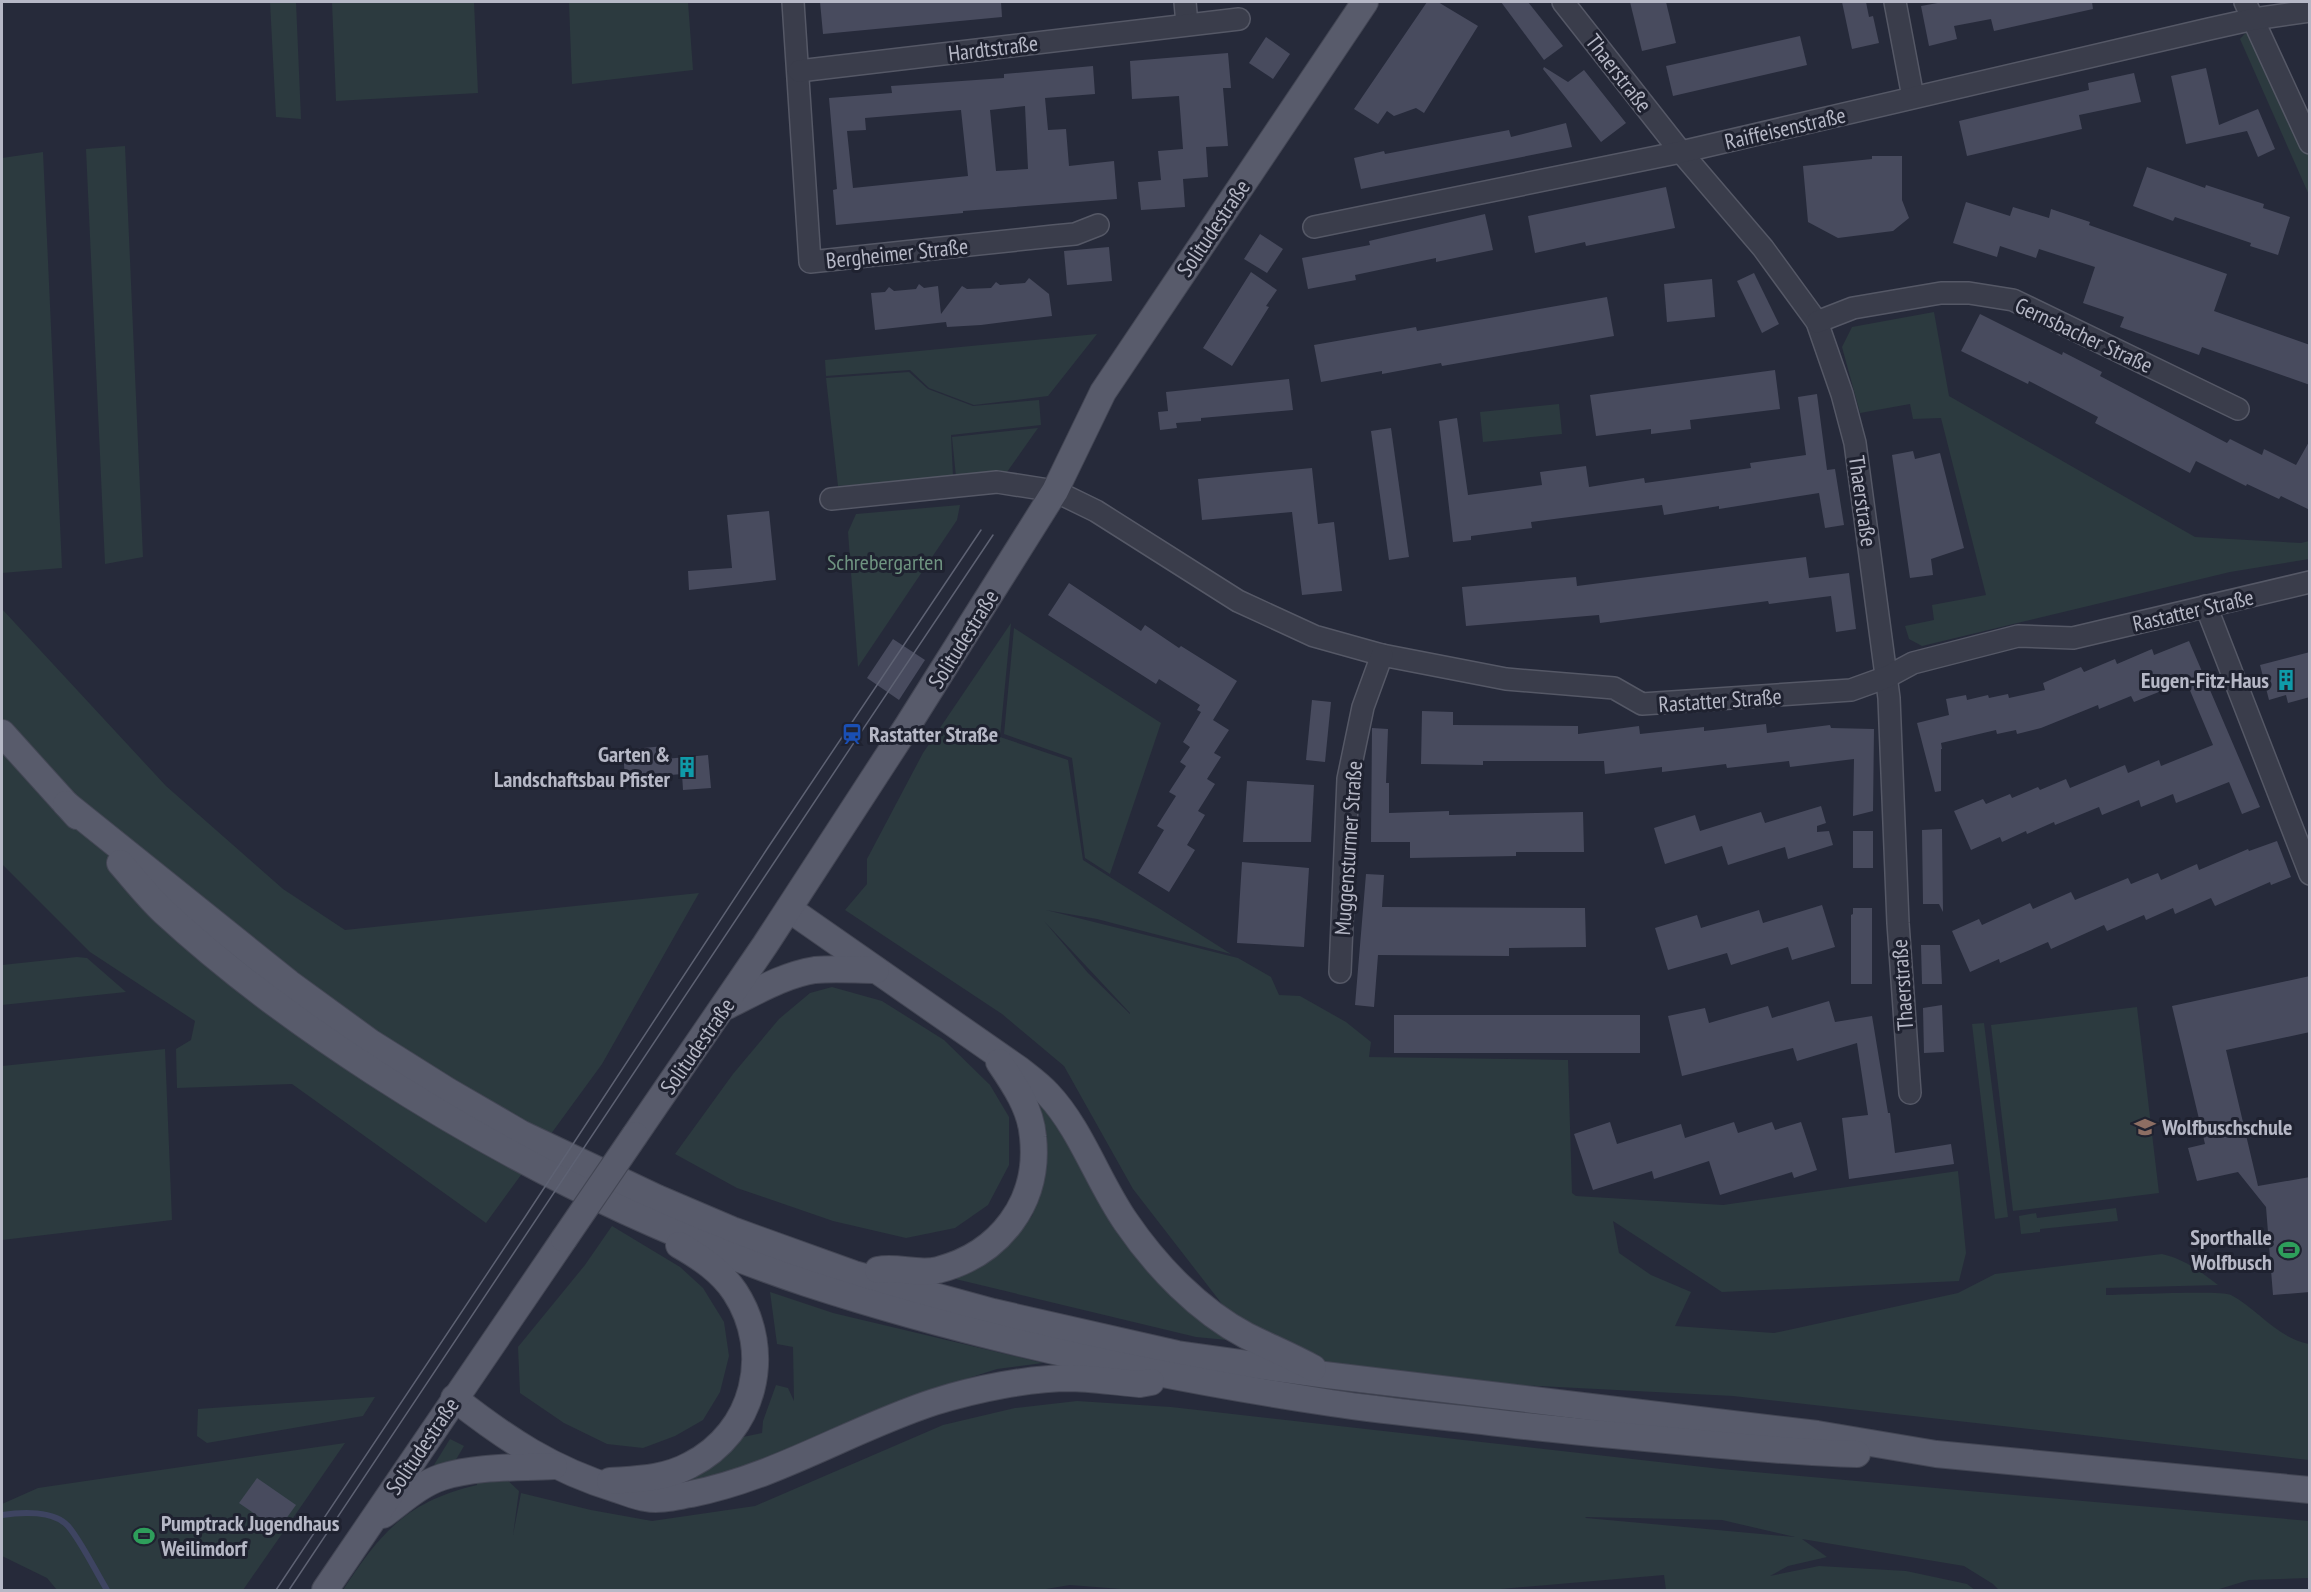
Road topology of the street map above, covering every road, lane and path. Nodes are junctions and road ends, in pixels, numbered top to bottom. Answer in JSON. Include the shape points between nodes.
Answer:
{"nodes":[{"id":1,"x":793,"y":2,"type":"edge"},
{"id":2,"x":1185,"y":2,"type":"edge"},
{"id":3,"x":1365,"y":2,"type":"edge"},
{"id":4,"x":1563,"y":2,"type":"edge"},
{"id":5,"x":1895,"y":2,"type":"edge"},
{"id":6,"x":2249,"y":10,"type":"edge"},
{"id":7,"x":2310,"y":11,"type":"edge"},
{"id":8,"x":1239,"y":19,"type":"dead end"},
{"id":9,"x":1187,"y":24,"type":"junction"},
{"id":10,"x":798,"y":71,"type":"junction"},
{"id":11,"x":1913,"y":97,"type":"junction"},
{"id":12,"x":2310,"y":143,"type":"edge"},
{"id":13,"x":1681,"y":152,"type":"junction"},
{"id":14,"x":1098,"y":225,"type":"dead end"},
{"id":15,"x":1314,"y":226,"type":"dead end"},
{"id":16,"x":1817,"y":322,"type":"junction"},
{"id":17,"x":2238,"y":409,"type":"dead end"},
{"id":18,"x":1055,"y":491,"type":"junction"},
{"id":19,"x":831,"y":499,"type":"dead end"},
{"id":20,"x":2310,"y":582,"type":"edge"},
{"id":21,"x":2206,"y":606,"type":"junction"},
{"id":22,"x":1382,"y":655,"type":"junction"},
{"id":23,"x":1887,"y":677,"type":"junction"},
{"id":24,"x":2,"y":732,"type":"edge"},
{"id":25,"x":66,"y":804,"type":"junction"},
{"id":26,"x":2310,"y":874,"type":"edge"},
{"id":27,"x":789,"y":909,"type":"junction"},
{"id":28,"x":876,"y":970,"type":"junction"},
{"id":29,"x":1340,"y":972,"type":"dead end"},
{"id":30,"x":723,"y":1008,"type":"junction"},
{"id":31,"x":992,"y":1052,"type":"junction"},
{"id":32,"x":1910,"y":1093,"type":"dead end"},
{"id":33,"x":657,"y":1224,"type":"junction"},
{"id":34,"x":854,"y":1274,"type":"junction"},
{"id":35,"x":1326,"y":1375,"type":"junction"},
{"id":36,"x":1180,"y":1378,"type":"junction"},
{"id":37,"x":454,"y":1398,"type":"junction"},
{"id":38,"x":1936,"y":1454,"type":"junction"},
{"id":39,"x":554,"y":1466,"type":"junction"},
{"id":40,"x":591,"y":1481,"type":"junction"},
{"id":41,"x":2310,"y":1490,"type":"edge"},
{"id":42,"x":368,"y":1526,"type":"junction"},
{"id":43,"x":325,"y":1590,"type":"edge"}],
"edges":[{"from":1,"to":10,"type":"street","name":"Bergheimer Straße"},
{"from":2,"to":9,"type":"street"},
{"from":3,"to":18,"type":"main road","name":"Solitudestraße","via":[[1103,392]]},
{"from":4,"to":13,"type":"street","name":"Thaerstraße"},
{"from":5,"to":11,"type":"street"},
{"from":6,"to":7,"type":"street","name":"Raiffeisenstraße"},
{"from":6,"to":11,"type":"street","name":"Raiffeisenstraße"},
{"from":6,"to":12,"type":"street"},
{"from":8,"to":9,"type":"street","name":"Hardtstraße"},
{"from":9,"to":10,"type":"street","name":"Hardtstraße"},
{"from":10,"to":14,"type":"street","name":"Bergheimer Straße","via":[[810,261],[1075,234]]},
{"from":11,"to":13,"type":"street","name":"Raiffeisenstraße"},
{"from":13,"to":15,"type":"street","name":"Raiffeisenstraße"},
{"from":13,"to":16,"type":"street","name":"Thaerstraße","via":[[1763,248]]},
{"from":16,"to":17,"type":"street","name":"Gernsbacher Straße","via":[[1853,308],[1941,293],[2013,300]]},
{"from":16,"to":23,"type":"street","name":"Thaerstraße","via":[[1855,443]]},
{"from":18,"to":19,"type":"street","via":[[997,482]]},
{"from":18,"to":22,"type":"street","name":"Rastatter Straße","via":[[1096,511],[1238,601],[1314,636]]},
{"from":18,"to":27,"type":"main road","name":"Solitudestraße"},
{"from":20,"to":21,"type":"street","name":"Rastatter Straße"},
{"from":21,"to":23,"type":"street","name":"Rastatter Straße","via":[[2073,638],[2018,636],[1913,663]]},
{"from":21,"to":26,"type":"street"},
{"from":22,"to":23,"type":"street","name":"Rastatter Straße","via":[[1506,678],[1614,688],[1642,704],[1851,690]]},
{"from":22,"to":29,"type":"street","name":"Muggensturmer Straße","via":[[1364,706],[1348,779]]},
{"from":23,"to":32,"type":"street","name":"Thaerstraße"},
{"from":24,"to":25,"type":"main road"},
{"from":25,"to":33,"type":"main road","via":[[162,909],[273,1003],[415,1099],[484,1139]]},
{"from":25,"to":34,"type":"main road","via":[[289,983],[370,1042],[448,1091],[522,1134],[647,1194]]},
{"from":27,"to":28,"type":"main road"},
{"from":27,"to":30,"type":"main road","name":"Solitudestraße"},
{"from":28,"to":30,"type":"main road","via":[[830,969],[797,974]]},
{"from":28,"to":31,"type":"main road"},
{"from":30,"to":37,"type":"main road","name":"Solitudestraße","bridge":true},
{"from":31,"to":34,"type":"main road","via":[[1017,1088],[1033,1135],[1030,1182],[1019,1211],[1004,1233],[961,1262],[936,1270],[884,1269]]},
{"from":31,"to":35,"type":"main road","via":[[1048,1094],[1125,1221],[1178,1283],[1246,1335]]},
{"from":33,"to":36,"type":"main road","via":[[802,1281],[868,1302],[1012,1341]]},
{"from":33,"to":40,"type":"main road","via":[[676,1243],[702,1258],[735,1292],[751,1331],[755,1377],[730,1435],[690,1466],[657,1478]]},
{"from":34,"to":35,"type":"main road","via":[[993,1312],[1177,1354]]},
{"from":35,"to":38,"type":"main road","via":[[1817,1434]]},
{"from":36,"to":38,"type":"main road","via":[[1336,1404],[1565,1430],[1806,1453]]},
{"from":36,"to":40,"type":"main road","via":[[1140,1384],[1072,1378],[981,1390],[907,1412],[756,1476],[679,1496],[648,1499]]},
{"from":37,"to":39,"type":"main road","via":[[517,1445]]},
{"from":37,"to":42,"type":"main road","name":"Solitudestraße"},
{"from":38,"to":41,"type":"main road"},
{"from":39,"to":40,"type":"main road"},
{"from":39,"to":42,"type":"main road","via":[[441,1478]]},
{"from":42,"to":43,"type":"main road","name":"Solitudestraße"}]}
